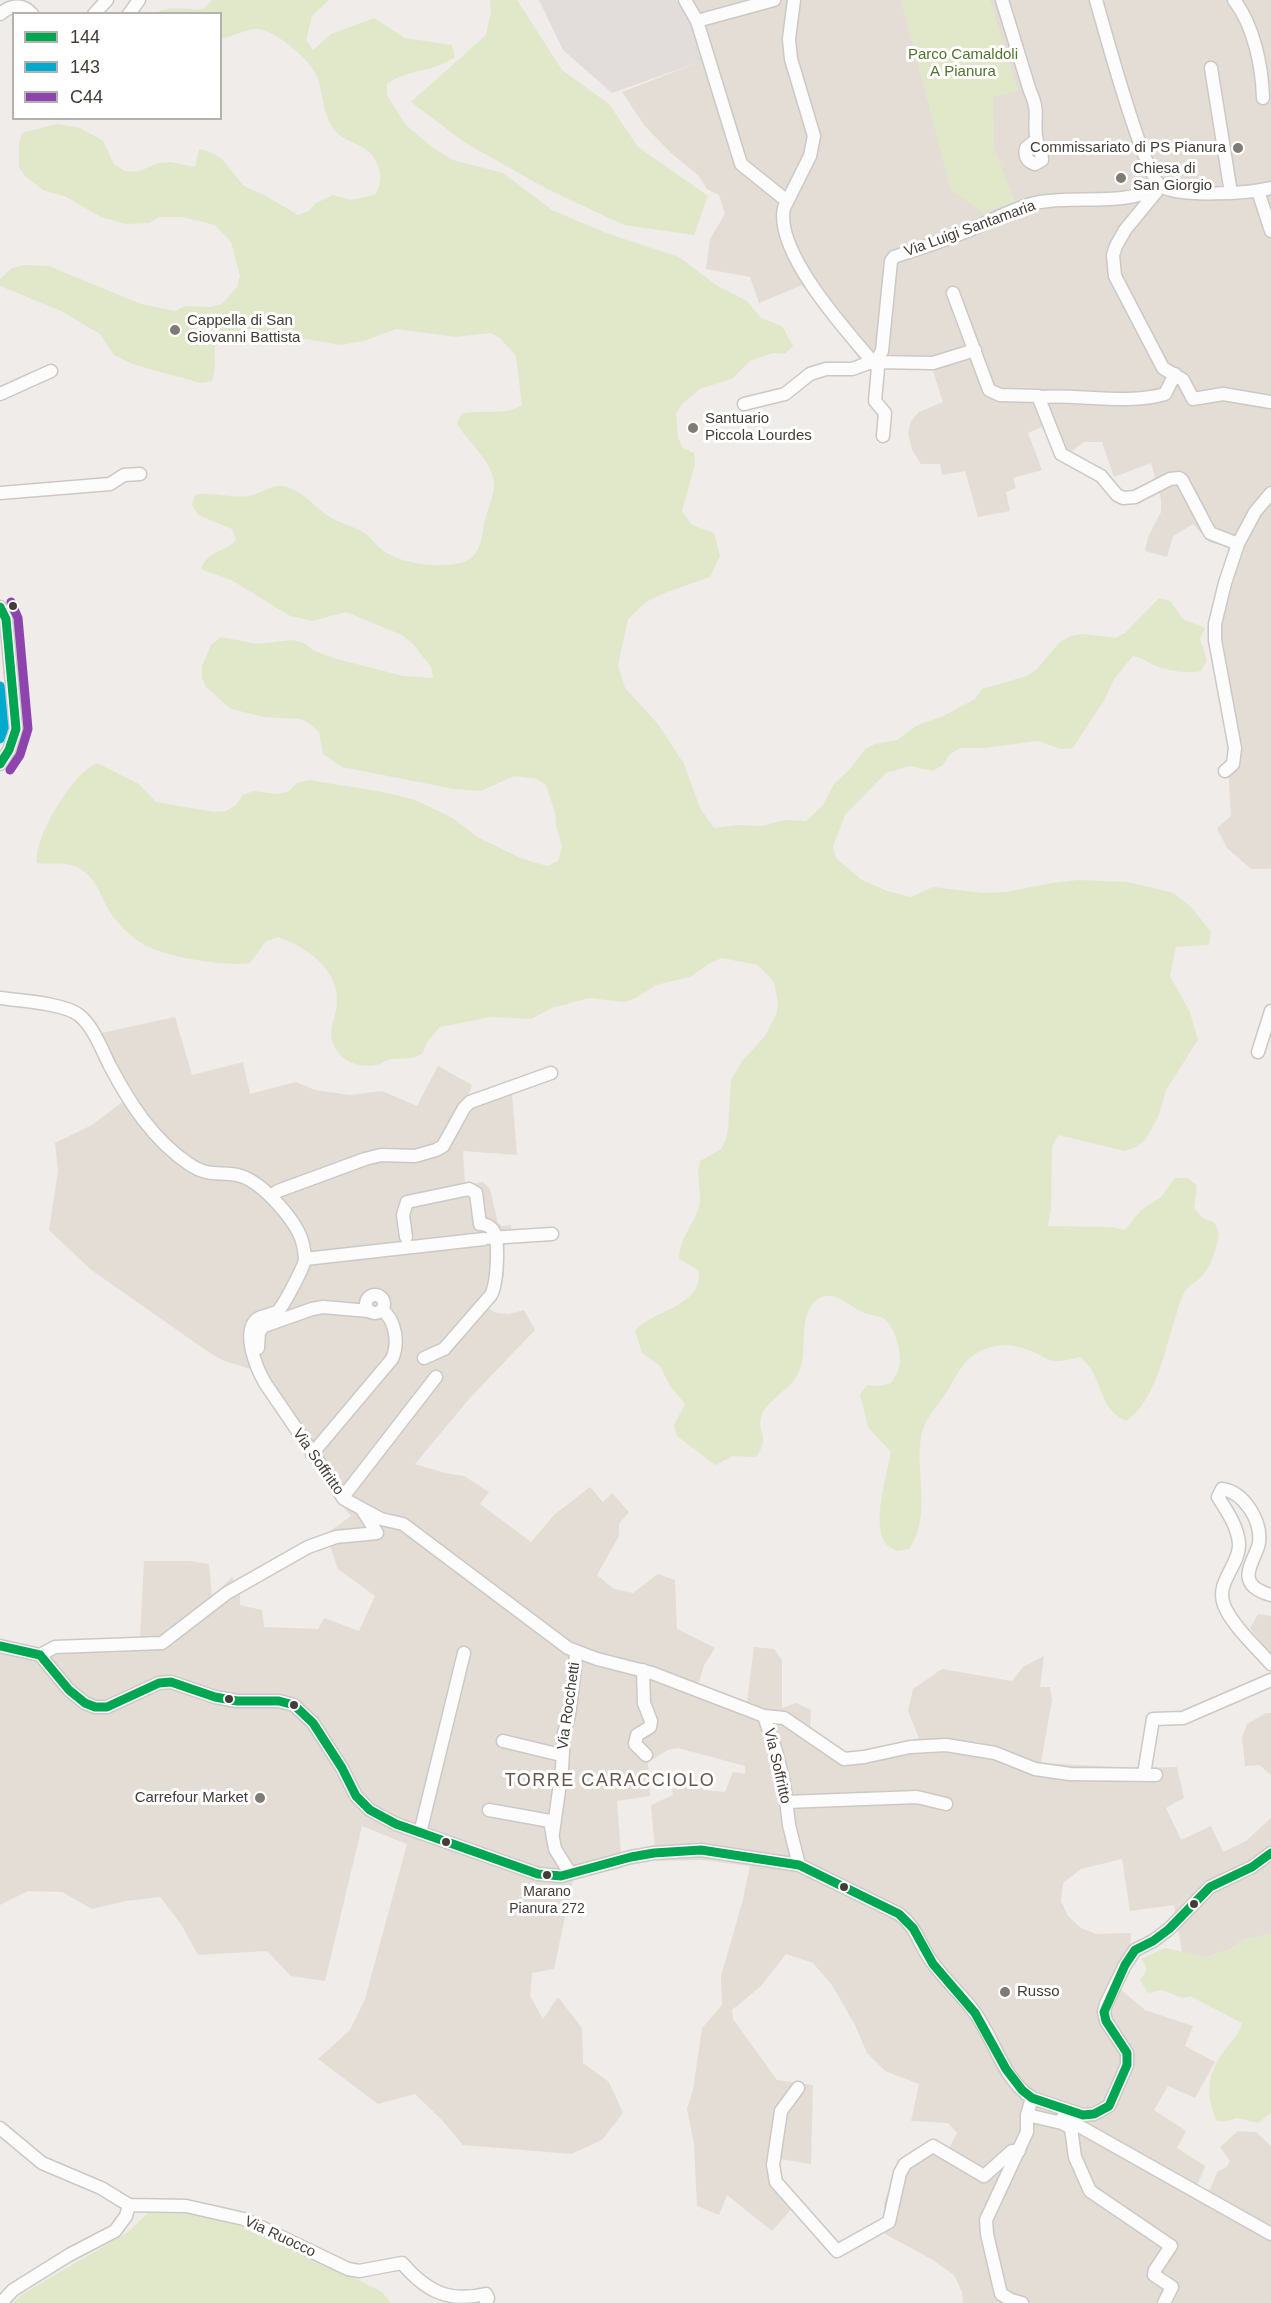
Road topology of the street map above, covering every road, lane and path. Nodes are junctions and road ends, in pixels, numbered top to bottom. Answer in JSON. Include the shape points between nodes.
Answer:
{"nodes":[{"id":1,"x":108,"y":0,"type":"edge"},
{"id":2,"x":685,"y":0,"type":"edge"},
{"id":3,"x":774,"y":0,"type":"edge"},
{"id":4,"x":794,"y":0,"type":"edge"},
{"id":5,"x":1002,"y":0,"type":"edge"},
{"id":6,"x":1096,"y":0,"type":"edge"},
{"id":7,"x":1234,"y":0,"type":"edge"},
{"id":8,"x":29,"y":12,"type":"edge"},
{"id":9,"x":96,"y":12,"type":"edge"},
{"id":10,"x":0,"y":14,"type":"edge"},
{"id":11,"x":697,"y":21,"type":"junction"},
{"id":12,"x":1211,"y":68,"type":"dead end"},
{"id":13,"x":1263,"y":98,"type":"dead end"},
{"id":14,"x":1036,"y":140,"type":"dead end"},
{"id":15,"x":1161,"y":186,"type":"junction"},
{"id":16,"x":1271,"y":188,"type":"edge"},
{"id":17,"x":1258,"y":191,"type":"junction"},
{"id":18,"x":1231,"y":193,"type":"junction"},
{"id":19,"x":787,"y":201,"type":"junction"},
{"id":20,"x":1271,"y":231,"type":"edge"},
{"id":21,"x":953,"y":293,"type":"dead end"},
{"id":22,"x":975,"y":350,"type":"junction"},
{"id":23,"x":873,"y":362,"type":"junction"},
{"id":24,"x":51,"y":371,"type":"dead end"},
{"id":25,"x":1175,"y":374,"type":"junction"},
{"id":26,"x":0,"y":394,"type":"edge"},
{"id":27,"x":1039,"y":397,"type":"junction"},
{"id":28,"x":1271,"y":402,"type":"edge"},
{"id":29,"x":744,"y":404,"type":"dead end"},
{"id":30,"x":883,"y":436,"type":"dead end"},
{"id":31,"x":140,"y":474,"type":"dead end"},
{"id":32,"x":0,"y":493,"type":"edge"},
{"id":33,"x":1271,"y":494,"type":"edge"},
{"id":34,"x":1238,"y":544,"type":"junction"},
{"id":35,"x":0,"y":607,"type":"edge"},
{"id":36,"x":0,"y":764,"type":"edge"},
{"id":37,"x":1225,"y":771,"type":"dead end"},
{"id":38,"x":0,"y":998,"type":"edge"},
{"id":39,"x":1271,"y":1011,"type":"edge"},
{"id":40,"x":1258,"y":1052,"type":"dead end"},
{"id":41,"x":551,"y":1073,"type":"dead end"},
{"id":42,"x":271,"y":1196,"type":"junction"},
{"id":43,"x":552,"y":1234,"type":"dead end"},
{"id":44,"x":406,"y":1237,"type":"dead end"},
{"id":45,"x":490,"y":1238,"type":"junction"},
{"id":46,"x":305,"y":1259,"type":"junction"},
{"id":47,"x":252,"y":1352,"type":"junction"},
{"id":48,"x":424,"y":1358,"type":"dead end"},
{"id":49,"x":436,"y":1377,"type":"dead end"},
{"id":50,"x":312,"y":1454,"type":"junction"},
{"id":51,"x":343,"y":1497,"type":"junction"},
{"id":52,"x":362,"y":1510,"type":"junction"},
{"id":53,"x":1271,"y":1595,"type":"edge"},
{"id":54,"x":0,"y":1646,"type":"edge"},
{"id":55,"x":576,"y":1651,"type":"junction"},
{"id":56,"x":464,"y":1653,"type":"dead end"},
{"id":57,"x":40,"y":1655,"type":"junction"},
{"id":58,"x":1271,"y":1664,"type":"edge"},
{"id":59,"x":644,"y":1670,"type":"junction"},
{"id":60,"x":1271,"y":1680,"type":"edge"},
{"id":61,"x":764,"y":1716,"type":"junction"},
{"id":62,"x":503,"y":1741,"type":"dead end"},
{"id":63,"x":561,"y":1755,"type":"junction"},
{"id":64,"x":646,"y":1755,"type":"dead end"},
{"id":65,"x":786,"y":1802,"type":"junction"},
{"id":66,"x":946,"y":1804,"type":"dead end"},
{"id":67,"x":489,"y":1810,"type":"dead end"},
{"id":68,"x":420,"y":1833,"type":"junction"},
{"id":69,"x":553,"y":1833,"type":"junction"},
{"id":70,"x":1271,"y":1853,"type":"edge"},
{"id":71,"x":799,"y":1865,"type":"junction"},
{"id":72,"x":570,"y":1873,"type":"junction"},
{"id":73,"x":798,"y":2088,"type":"dead end"},
{"id":74,"x":1035,"y":2099,"type":"junction"},
{"id":75,"x":1027,"y":2115,"type":"junction"},
{"id":76,"x":0,"y":2128,"type":"edge"},
{"id":77,"x":1019,"y":2151,"type":"junction"},
{"id":78,"x":129,"y":2205,"type":"junction"},
{"id":79,"x":1271,"y":2234,"type":"edge"},
{"id":80,"x":1,"y":2303,"type":"edge"},
{"id":81,"x":486,"y":2303,"type":"edge"},
{"id":82,"x":1022,"y":2303,"type":"edge"},
{"id":83,"x":1164,"y":2303,"type":"edge"}],
"edges":[{"from":1,"to":9,"type":"street"},
{"from":2,"to":11,"type":"street"},
{"from":3,"to":11,"type":"street"},
{"from":4,"to":19,"type":"street","via":[[789,39],[791,59],[814,136],[810,156]]},
{"from":5,"to":14,"type":"street","via":[[1036,103]]},
{"from":6,"to":15,"type":"street","via":[[1148,163]]},
{"from":7,"to":13,"type":"street","via":[[1252,39]]},
{"from":8,"to":10,"type":"street","via":[[20,5]]},
{"from":11,"to":19,"type":"street","via":[[741,164]]},
{"from":12,"to":18,"type":"street"},
{"from":15,"to":18,"type":"street","via":[[1177,191]]},
{"from":15,"to":23,"type":"street","name":"Via Luigi Santamaria","via":[[1141,195],[1033,204],[893,258],[882,351]]},
{"from":15,"to":25,"type":"street","via":[[1132,221],[1113,255],[1116,281],[1163,368]]},
{"from":16,"to":17,"type":"street"},
{"from":17,"to":18,"type":"street"},
{"from":17,"to":20,"type":"street"},
{"from":19,"to":23,"type":"street","via":[[785,228],[804,276]]},
{"from":21,"to":22,"type":"street"},
{"from":22,"to":23,"type":"street","via":[[933,363]]},
{"from":22,"to":27,"type":"street","via":[[991,392]]},
{"from":23,"to":29,"type":"street","via":[[810,374],[785,394]]},
{"from":23,"to":30,"type":"street","via":[[879,369],[875,402],[885,413]]},
{"from":24,"to":26,"type":"street"},
{"from":25,"to":27,"type":"street","via":[[1167,392],[1151,397]]},
{"from":25,"to":28,"type":"street","via":[[1193,399],[1224,394]]},
{"from":27,"to":34,"type":"street","via":[[1061,454],[1101,476],[1123,498],[1135,497],[1170,479],[1182,480],[1210,533]]},
{"from":31,"to":32,"type":"street","via":[[124,475],[110,484]]},
{"from":33,"to":34,"type":"street"},
{"from":34,"to":37,"type":"street","via":[[1214,633],[1235,748],[1233,764]]},
{"from":35,"to":36,"type":"street","via":[[6,619],[16,729]]},
{"from":38,"to":42,"type":"street","via":[[67,1009],[80,1016],[123,1092],[160,1139],[188,1164],[208,1174],[241,1176]]},
{"from":39,"to":40,"type":"street"},
{"from":41,"to":42,"type":"street","via":[[470,1102],[443,1146],[436,1150],[415,1156],[381,1155],[365,1159]]},
{"from":42,"to":46,"type":"street","via":[[300,1235]]},
{"from":43,"to":45,"type":"street"},
{"from":44,"to":45,"type":"street","via":[[403,1215],[407,1202],[469,1189],[476,1193],[480,1224],[492,1229]]},
{"from":45,"to":46,"type":"street"},
{"from":45,"to":48,"type":"street","via":[[496,1279],[491,1295],[444,1349]]},
{"from":46,"to":47,"type":"street","name":"Via Soffritto","via":[[283,1306],[258,1318],[252,1326]]},
{"from":47,"to":50,"type":"street","name":"Via Soffritto","via":[[265,1383]]},
{"from":47,"to":50,"type":"street","via":[[258,1350],[259,1332],[264,1326],[323,1307],[369,1311],[367,1300],[375,1295],[383,1299],[382,1310],[390,1316],[394,1327],[395,1353]]},
{"from":49,"to":51,"type":"street"},
{"from":50,"to":51,"type":"street","name":"Via Soffritto"},
{"from":51,"to":52,"type":"street","name":"Via Soffritto"},
{"from":52,"to":55,"type":"street","name":"Via Soffritto","via":[[404,1524]]},
{"from":52,"to":57,"type":"street","via":[[377,1533],[336,1537],[308,1547],[227,1593],[162,1643],[55,1647]]},
{"from":53,"to":58,"type":"street","via":[[1252,1586],[1249,1579],[1259,1540],[1257,1523],[1248,1505],[1232,1491],[1222,1489],[1218,1497],[1237,1532],[1239,1545],[1221,1592],[1224,1605]]},
{"from":54,"to":57,"type":"street"},
{"from":55,"to":59,"type":"street","name":"Via Soffritto"},
{"from":55,"to":63,"type":"street","name":"Via Rocchetti"},
{"from":56,"to":68,"type":"street"},
{"from":57,"to":68,"type":"street","via":[[69,1690],[95,1707],[107,1707],[159,1683],[171,1682],[215,1697],[294,1705],[313,1723],[360,1802],[396,1824]]},
{"from":59,"to":61,"type":"street","name":"Via Soffritto"},
{"from":59,"to":64,"type":"street","via":[[644,1702],[651,1721],[650,1727],[637,1735],[635,1744]]},
{"from":60,"to":61,"type":"street","via":[[1183,1718],[1153,1719],[1150,1775],[1070,1774],[1035,1769],[995,1753],[946,1745],[844,1759],[784,1718]]},
{"from":61,"to":65,"type":"street","name":"Via Soffritto"},
{"from":62,"to":63,"type":"street"},
{"from":63,"to":69,"type":"street","name":"Via Rocchetti"},
{"from":65,"to":66,"type":"street","via":[[917,1797]]},
{"from":65,"to":71,"type":"street","name":"Via Soffritto"},
{"from":67,"to":69,"type":"street","via":[[550,1821]]},
{"from":68,"to":72,"type":"street","via":[[538,1874]]},
{"from":69,"to":72,"type":"street","name":"Via Rocchetti","via":[[552,1842]]},
{"from":70,"to":74,"type":"street","via":[[1252,1868],[1210,1887],[1169,1929],[1135,1950],[1125,1965],[1104,2012],[1127,2053],[1109,2106],[1083,2115]]},
{"from":71,"to":72,"type":"street","via":[[700,1850],[631,1857]]},
{"from":71,"to":74,"type":"street","via":[[907,1920],[936,1968],[975,2013],[1015,2082]]},
{"from":73,"to":77,"type":"street","via":[[782,2112],[773,2165],[776,2182],[837,2251],[889,2222],[905,2164],[933,2146],[984,2176],[1012,2151]]},
{"from":74,"to":75,"type":"street"},
{"from":74,"to":79,"type":"street"},
{"from":75,"to":77,"type":"street","via":[[1027,2132]]},
{"from":75,"to":83,"type":"street","via":[[1071,2128],[1075,2157],[1090,2191],[1171,2246],[1154,2275],[1172,2288]]},
{"from":76,"to":78,"type":"street","via":[[42,2163],[101,2188]]},
{"from":77,"to":82,"type":"street","via":[[986,2220],[1001,2294]]},
{"from":78,"to":80,"type":"street","via":[[115,2230],[13,2290]]},
{"from":78,"to":81,"type":"street","name":"Via Ruocco","via":[[186,2206],[244,2219],[348,2269],[359,2271],[402,2263],[416,2280],[438,2294],[486,2294]]}]}
